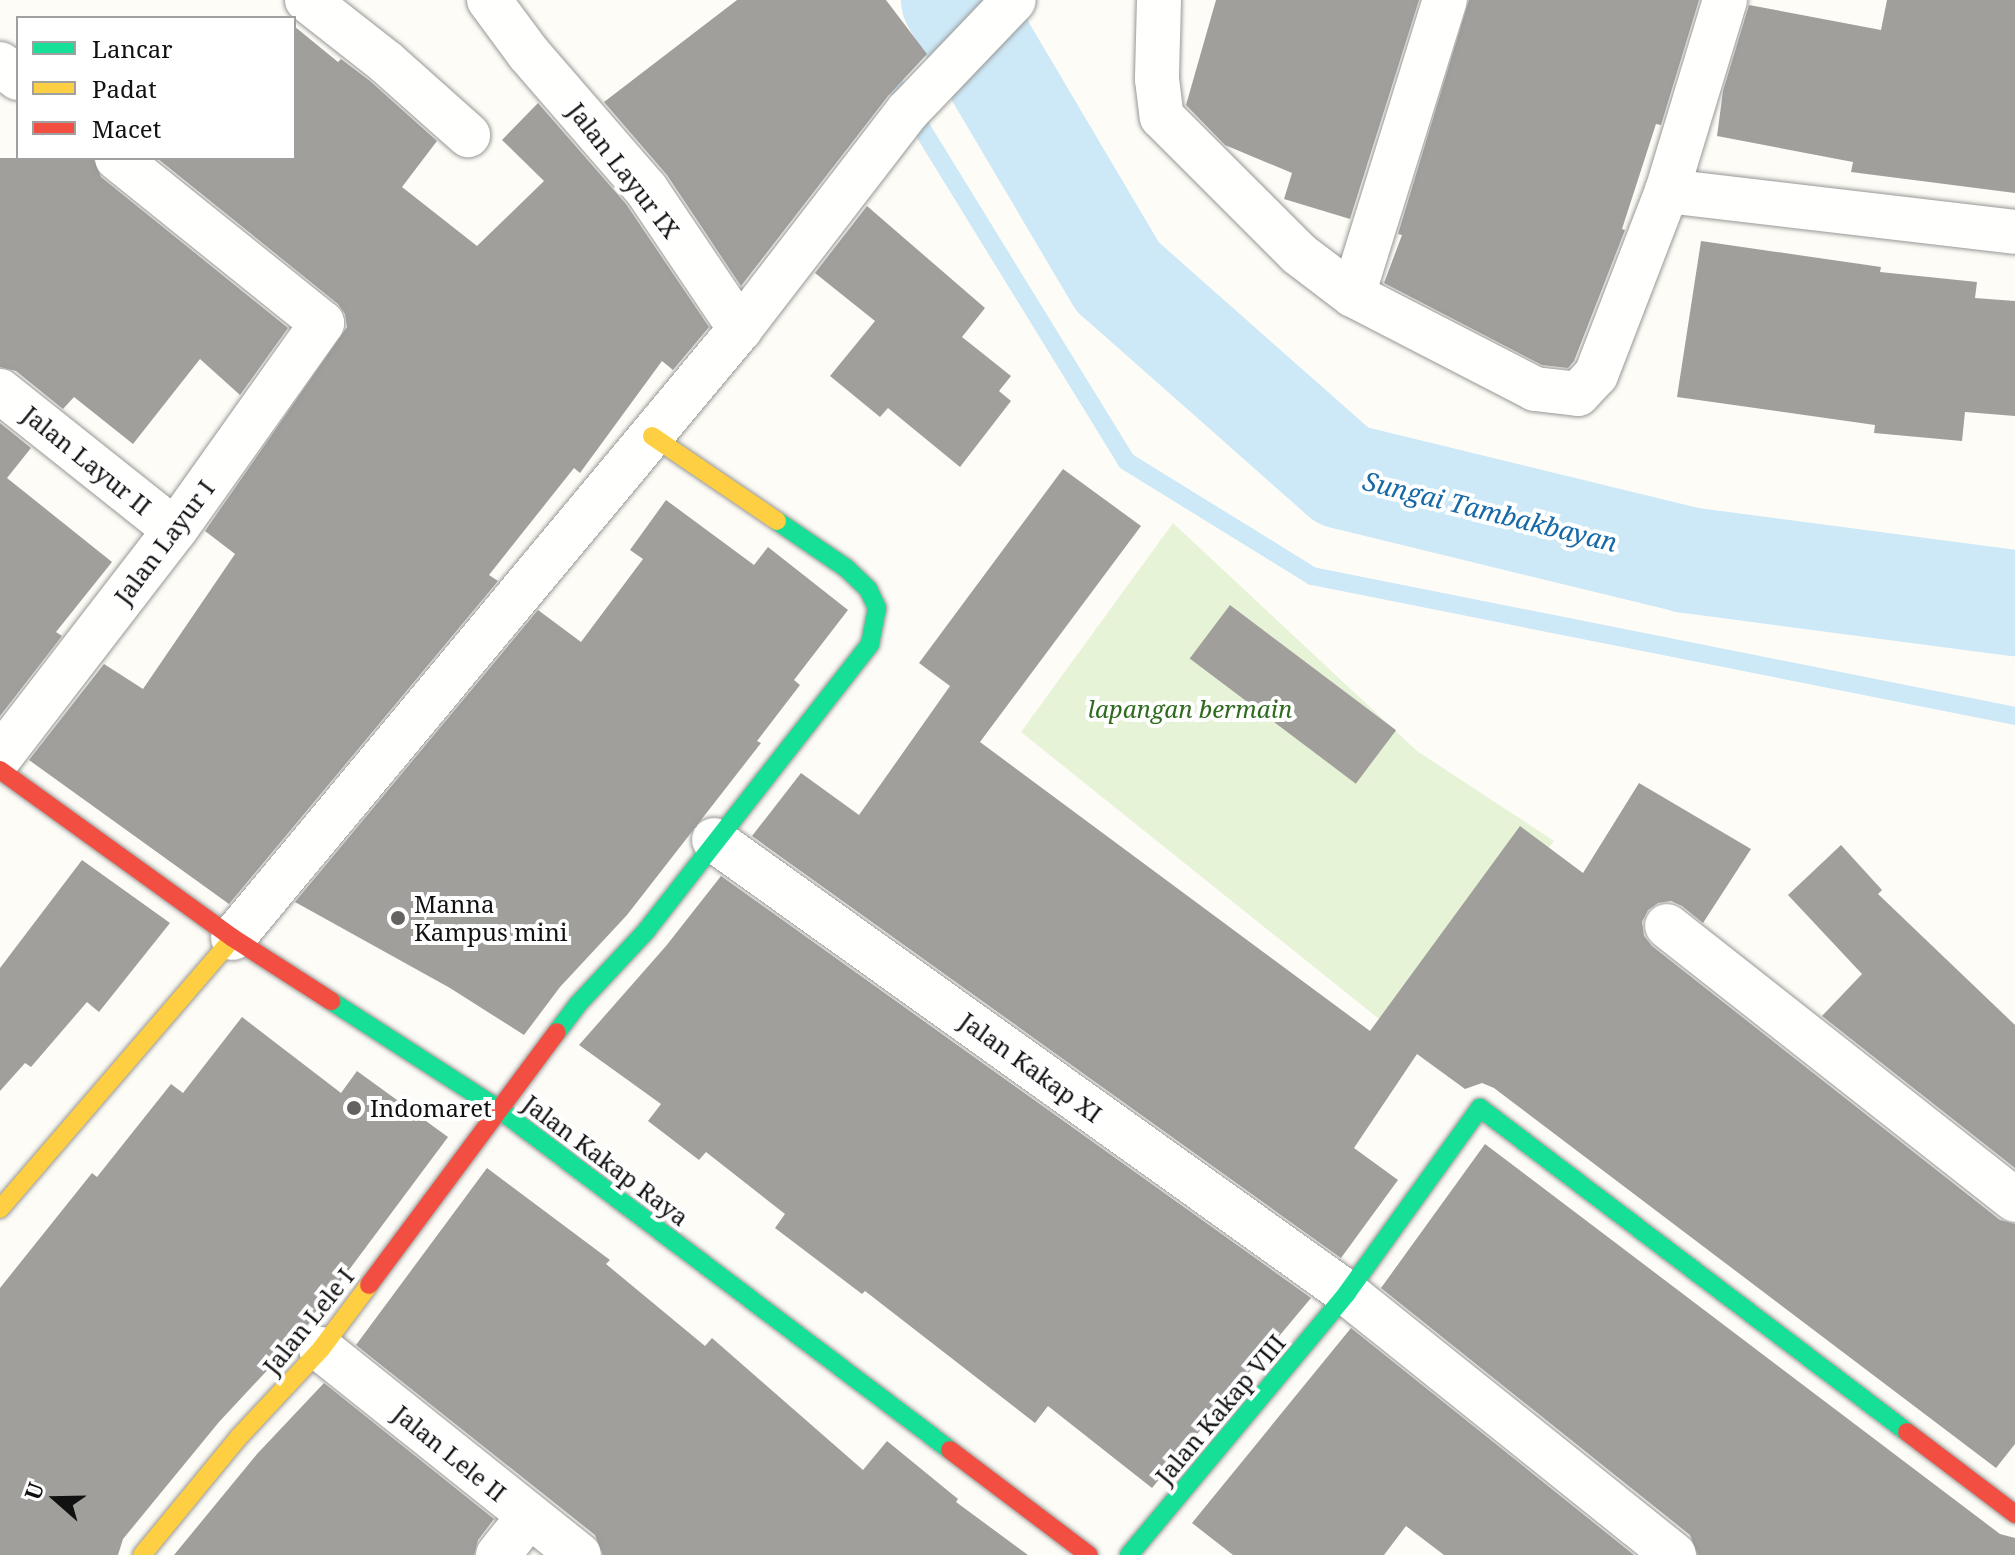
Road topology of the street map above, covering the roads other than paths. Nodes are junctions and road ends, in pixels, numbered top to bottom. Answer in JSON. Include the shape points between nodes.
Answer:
{"nodes":[{"id":1,"x":307,"y":0,"type":"edge"},
{"id":2,"x":489,"y":0,"type":"edge"},
{"id":3,"x":1014,"y":0,"type":"edge"},
{"id":4,"x":1159,"y":0,"type":"edge"},
{"id":5,"x":1445,"y":0,"type":"edge"},
{"id":6,"x":1725,"y":0,"type":"edge"},
{"id":7,"x":0,"y":64,"type":"edge"},
{"id":8,"x":16,"y":76,"type":"edge"},
{"id":9,"x":468,"y":135,"type":"dead end"},
{"id":10,"x":119,"y":160,"type":"edge"},
{"id":11,"x":1667,"y":191,"type":"junction"},
{"id":12,"x":2015,"y":232,"type":"edge"},
{"id":13,"x":1353,"y":295,"type":"junction"},
{"id":14,"x":740,"y":329,"type":"junction"},
{"id":15,"x":0,"y":391,"type":"edge"},
{"id":16,"x":652,"y":436,"type":"junction"},
{"id":17,"x":175,"y":530,"type":"junction"},
{"id":18,"x":0,"y":757,"type":"edge"},
{"id":19,"x":0,"y":770,"type":"edge"},
{"id":20,"x":714,"y":840,"type":"junction"},
{"id":21,"x":1667,"y":926,"type":"dead end"},
{"id":22,"x":233,"y":938,"type":"junction"},
{"id":23,"x":500,"y":1110,"type":"junction"},
{"id":24,"x":2015,"y":1200,"type":"edge"},
{"id":25,"x":0,"y":1209,"type":"edge"},
{"id":26,"x":1347,"y":1293,"type":"junction"},
{"id":27,"x":321,"y":1349,"type":"junction"},
{"id":28,"x":2015,"y":1514,"type":"edge"},
{"id":29,"x":529,"y":1516,"type":"junction"},
{"id":30,"x":142,"y":1555,"type":"edge"},
{"id":31,"x":498,"y":1555,"type":"edge"},
{"id":32,"x":579,"y":1555,"type":"edge"},
{"id":33,"x":1089,"y":1555,"type":"edge"},
{"id":34,"x":1129,"y":1555,"type":"edge"},
{"id":35,"x":1674,"y":1555,"type":"edge"}],
"edges":[{"from":1,"to":9,"type":"street"},
{"from":2,"to":14,"type":"street","name":"Jalan Layur IX","via":[[646,189]]},
{"from":3,"to":14,"type":"street","via":[[908,111]]},
{"from":4,"to":13,"type":"street","via":[[1157,79],[1162,117],[1299,254]]},
{"from":5,"to":13,"type":"street"},
{"from":6,"to":11,"type":"street"},
{"from":7,"to":8,"type":"street"},
{"from":10,"to":17,"type":"street","name":"Jalan Layur I","via":[[322,323]]},
{"from":11,"to":12,"type":"street"},
{"from":11,"to":13,"type":"street","via":[[1596,375],[1578,394],[1535,389]]},
{"from":14,"to":16,"type":"street"},
{"from":15,"to":17,"type":"street","name":"Jalan Layur II"},
{"from":16,"to":20,"type":"street","name":"Jalan Lele I","via":[[846,568],[868,589],[877,608],[870,644]]},
{"from":16,"to":22,"type":"street"},
{"from":17,"to":18,"type":"street","name":"Jalan Layur I"},
{"from":19,"to":22,"type":"street","name":"Jalan Kakap Raya"},
{"from":20,"to":23,"type":"street","name":"Jalan Lele I","via":[[646,931],[578,1004]]},
{"from":20,"to":26,"type":"street","name":"Jalan Kakap XI"},
{"from":21,"to":24,"type":"street"},
{"from":22,"to":23,"type":"street","name":"Jalan Kakap Raya"},
{"from":22,"to":25,"type":"street"},
{"from":23,"to":27,"type":"street","name":"Jalan Lele I"},
{"from":23,"to":33,"type":"street","name":"Jalan Kakap Raya"},
{"from":26,"to":28,"type":"street","name":"Jalan Kakap VIII","via":[[1480,1108]]},
{"from":26,"to":34,"type":"street","name":"Jalan Kakap VIII"},
{"from":26,"to":35,"type":"street","name":"Jalan Kakap XI"},
{"from":27,"to":29,"type":"street","name":"Jalan Lele II"},
{"from":27,"to":30,"type":"street","name":"Jalan Lele I","via":[[238,1438]]},
{"from":29,"to":31,"type":"street"},
{"from":29,"to":32,"type":"street","name":"Jalan Lele II"}]}
